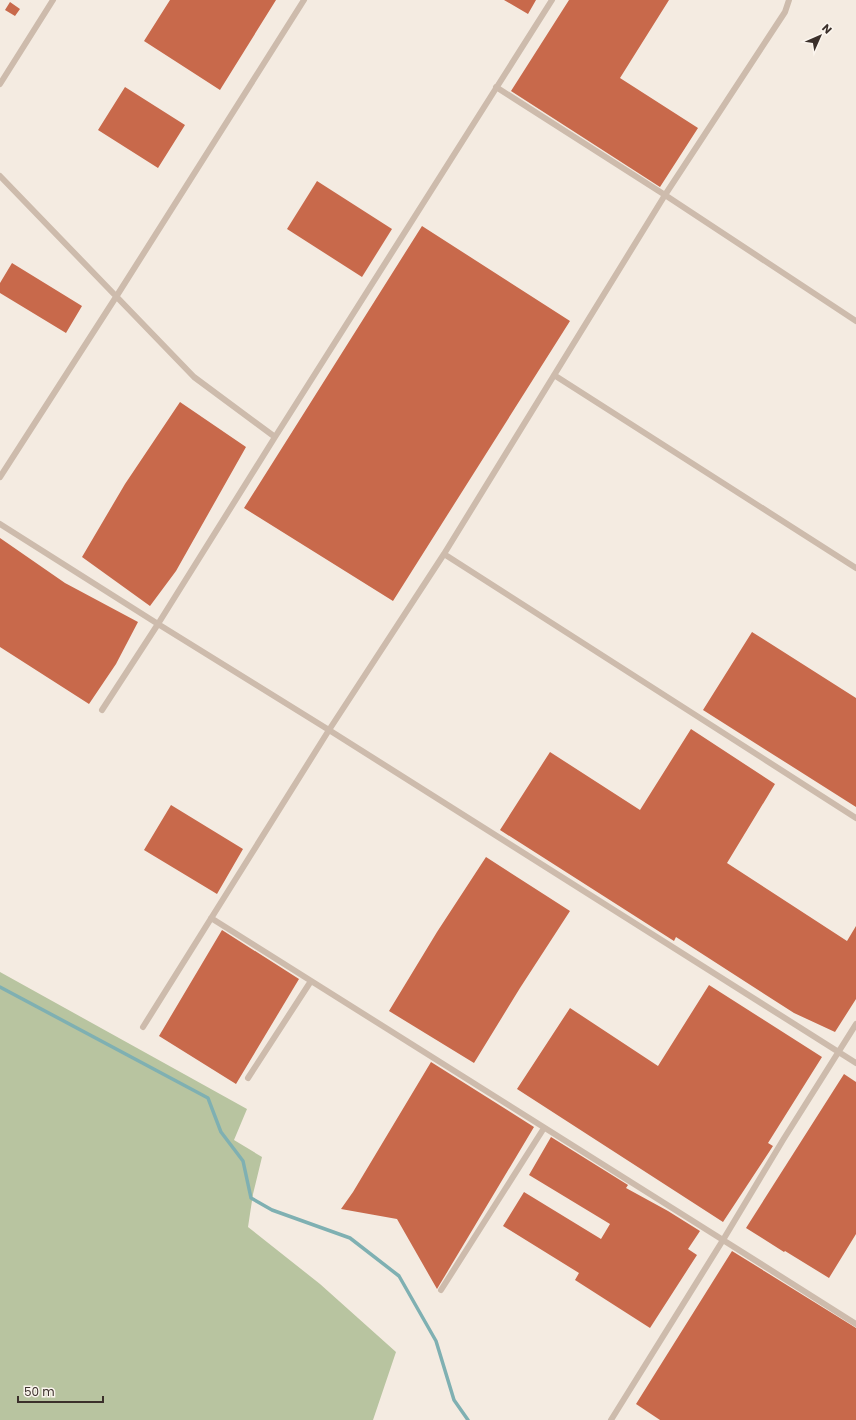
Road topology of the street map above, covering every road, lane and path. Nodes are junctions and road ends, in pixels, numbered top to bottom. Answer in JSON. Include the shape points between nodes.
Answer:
{"nodes":[{"id":1,"x":53,"y":0,"type":"edge"},
{"id":2,"x":304,"y":0,"type":"edge"},
{"id":3,"x":552,"y":0,"type":"edge"},
{"id":4,"x":789,"y":0,"type":"edge"},
{"id":5,"x":0,"y":84,"type":"edge"},
{"id":6,"x":496,"y":87,"type":"junction"},
{"id":7,"x":0,"y":176,"type":"edge"},
{"id":8,"x":665,"y":195,"type":"junction"},
{"id":9,"x":116,"y":297,"type":"junction"},
{"id":10,"x":855,"y":319,"type":"edge"},
{"id":11,"x":554,"y":375,"type":"junction"},
{"id":12,"x":275,"y":437,"type":"junction"},
{"id":13,"x":0,"y":477,"type":"edge"},
{"id":14,"x":0,"y":524,"type":"edge"},
{"id":15,"x":444,"y":554,"type":"junction"},
{"id":16,"x":856,"y":568,"type":"edge"},
{"id":17,"x":158,"y":624,"type":"junction"},
{"id":18,"x":102,"y":710,"type":"dead end"},
{"id":19,"x":329,"y":730,"type":"junction"},
{"id":20,"x":856,"y":818,"type":"edge"},
{"id":21,"x":211,"y":918,"type":"junction"},
{"id":22,"x":311,"y":981,"type":"junction"},
{"id":23,"x":856,"y":1024,"type":"edge"},
{"id":24,"x":143,"y":1027,"type":"dead end"},
{"id":25,"x":838,"y":1052,"type":"junction"},
{"id":26,"x":856,"y":1063,"type":"edge"},
{"id":27,"x":248,"y":1078,"type":"dead end"},
{"id":28,"x":544,"y":1128,"type":"junction"},
{"id":29,"x":723,"y":1240,"type":"junction"},
{"id":30,"x":441,"y":1290,"type":"dead end"},
{"id":31,"x":856,"y":1324,"type":"edge"},
{"id":32,"x":611,"y":1420,"type":"edge"}],
"edges":[{"from":1,"to":5,"type":"lane"},
{"from":2,"to":9,"type":"lane"},
{"from":3,"to":6,"type":"lane"},
{"from":4,"to":8,"type":"lane","via":[[785,12]]},
{"from":6,"to":8,"type":"lane"},
{"from":6,"to":12,"type":"lane"},
{"from":7,"to":9,"type":"lane"},
{"from":8,"to":10,"type":"lane"},
{"from":8,"to":11,"type":"lane"},
{"from":9,"to":12,"type":"lane","via":[[194,377]]},
{"from":9,"to":13,"type":"lane"},
{"from":11,"to":15,"type":"lane"},
{"from":11,"to":16,"type":"lane"},
{"from":12,"to":17,"type":"lane"},
{"from":14,"to":17,"type":"lane"},
{"from":15,"to":19,"type":"lane"},
{"from":15,"to":20,"type":"lane"},
{"from":17,"to":18,"type":"lane"},
{"from":17,"to":19,"type":"lane"},
{"from":19,"to":21,"type":"lane"},
{"from":19,"to":25,"type":"lane"},
{"from":21,"to":22,"type":"lane"},
{"from":21,"to":24,"type":"lane"},
{"from":22,"to":27,"type":"lane"},
{"from":22,"to":28,"type":"lane"},
{"from":23,"to":25,"type":"lane"},
{"from":25,"to":26,"type":"lane"},
{"from":25,"to":29,"type":"lane"},
{"from":28,"to":29,"type":"lane"},
{"from":28,"to":30,"type":"lane"},
{"from":29,"to":31,"type":"lane"},
{"from":29,"to":32,"type":"lane"}]}
